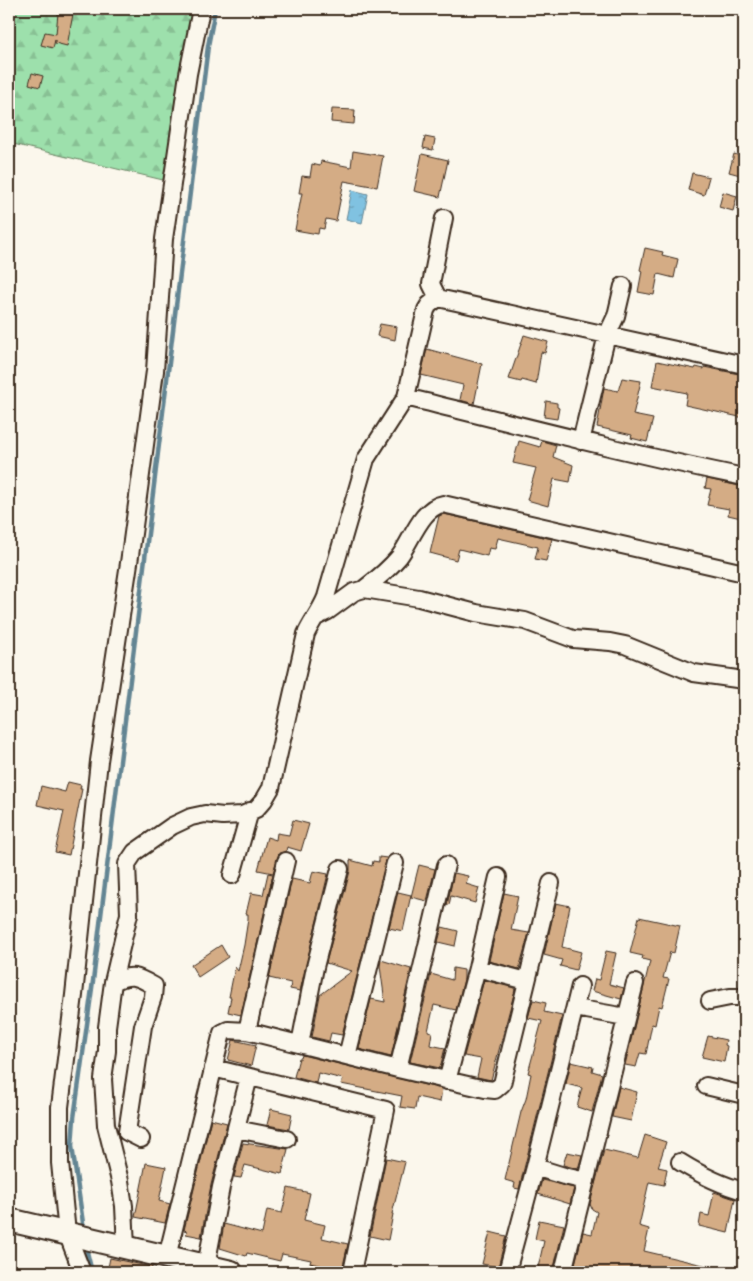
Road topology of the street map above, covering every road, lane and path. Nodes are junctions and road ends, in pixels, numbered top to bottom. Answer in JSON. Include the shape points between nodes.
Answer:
{"nodes":[{"id":1,"x":201,"y":9,"type":"edge"},
{"id":2,"x":444,"y":218,"type":"dead end"},
{"id":3,"x":623,"y":286,"type":"dead end"},
{"id":4,"x":438,"y":298,"type":"junction"},
{"id":5,"x":607,"y":335,"type":"junction"},
{"id":6,"x":744,"y":365,"type":"edge"},
{"id":7,"x":406,"y":396,"type":"junction"},
{"id":8,"x":581,"y":441,"type":"junction"},
{"id":9,"x":744,"y":477,"type":"edge"},
{"id":10,"x":744,"y":573,"type":"edge"},
{"id":11,"x":364,"y":589,"type":"junction"},
{"id":12,"x":317,"y":616,"type":"junction"},
{"id":13,"x":744,"y":680,"type":"edge"},
{"id":14,"x":250,"y":811,"type":"junction"},
{"id":15,"x":286,"y":861,"type":"dead end"},
{"id":16,"x":395,"y":863,"type":"dead end"},
{"id":17,"x":446,"y":866,"type":"dead end"},
{"id":18,"x":340,"y":869,"type":"dead end"},
{"id":19,"x":232,"y":875,"type":"dead end"},
{"id":20,"x":498,"y":877,"type":"dead end"},
{"id":21,"x":551,"y":883,"type":"dead end"},
{"id":22,"x":477,"y":968,"type":"junction"},
{"id":23,"x":527,"y":980,"type":"junction"},
{"id":24,"x":113,"y":982,"type":"junction"},
{"id":25,"x":635,"y":983,"type":"dead end"},
{"id":26,"x":580,"y":986,"type":"dead end"},
{"id":27,"x":744,"y":997,"type":"edge"},
{"id":28,"x":710,"y":1001,"type":"dead end"},
{"id":29,"x":575,"y":1008,"type":"junction"},
{"id":30,"x":626,"y":1017,"type":"junction"},
{"id":31,"x":247,"y":1031,"type":"junction"},
{"id":32,"x":300,"y":1044,"type":"junction"},
{"id":33,"x":348,"y":1056,"type":"junction"},
{"id":34,"x":213,"y":1068,"type":"junction"},
{"id":35,"x":398,"y":1069,"type":"junction"},
{"id":36,"x":249,"y":1077,"type":"junction"},
{"id":37,"x":447,"y":1081,"type":"junction"},
{"id":38,"x":706,"y":1086,"type":"dead end"},
{"id":39,"x":744,"y":1095,"type":"edge"},
{"id":40,"x":236,"y":1128,"type":"junction"},
{"id":41,"x":141,"y":1139,"type":"dead end"},
{"id":42,"x":287,"y":1139,"type":"dead end"},
{"id":43,"x":680,"y":1162,"type":"dead end"},
{"id":44,"x":536,"y":1167,"type":"junction"},
{"id":45,"x":586,"y":1181,"type":"junction"},
{"id":46,"x":744,"y":1191,"type":"edge"},
{"id":47,"x":9,"y":1220,"type":"edge"},
{"id":48,"x":67,"y":1233,"type":"junction"},
{"id":49,"x":126,"y":1247,"type":"junction"},
{"id":50,"x":168,"y":1257,"type":"junction"},
{"id":51,"x":206,"y":1266,"type":"junction"},
{"id":52,"x":82,"y":1272,"type":"edge"},
{"id":53,"x":231,"y":1272,"type":"edge"},
{"id":54,"x":352,"y":1272,"type":"edge"},
{"id":55,"x":507,"y":1272,"type":"edge"},
{"id":56,"x":563,"y":1272,"type":"edge"}],
"edges":[{"from":1,"to":48,"type":"street","via":[[188,74],[164,240],[155,371],[99,761],[60,1107],[60,1163]]},
{"from":2,"to":4,"type":"street","via":[[431,284]]},
{"from":3,"to":5,"type":"street","via":[[616,316]]},
{"from":4,"to":5,"type":"street"},
{"from":4,"to":7,"type":"street","via":[[426,310]]},
{"from":5,"to":6,"type":"street"},
{"from":5,"to":8,"type":"street"},
{"from":7,"to":8,"type":"street"},
{"from":7,"to":12,"type":"street","via":[[366,459],[326,597]]},
{"from":8,"to":9,"type":"street"},
{"from":10,"to":11,"type":"street","via":[[443,504],[428,512],[399,557]]},
{"from":11,"to":12,"type":"street"},
{"from":11,"to":13,"type":"street","via":[[525,621],[573,639],[625,645],[694,673]]},
{"from":12,"to":14,"type":"street","via":[[306,634],[271,788],[256,809]]},
{"from":14,"to":19,"type":"street"},
{"from":14,"to":24,"type":"street","via":[[242,815],[191,817],[135,852],[126,868],[129,914]]},
{"from":15,"to":31,"type":"street"},
{"from":16,"to":33,"type":"street"},
{"from":17,"to":35,"type":"street"},
{"from":18,"to":32,"type":"street","via":[[315,967]]},
{"from":20,"to":22,"type":"street"},
{"from":21,"to":23,"type":"street"},
{"from":22,"to":23,"type":"street"},
{"from":22,"to":37,"type":"street"},
{"from":23,"to":37,"type":"street","via":[[499,1088],[490,1090]]},
{"from":24,"to":41,"type":"street","via":[[125,976],[154,986],[142,1026],[127,1132]]},
{"from":24,"to":49,"type":"street","via":[[103,1079],[106,1125],[124,1206]]},
{"from":25,"to":30,"type":"street"},
{"from":26,"to":29,"type":"street"},
{"from":27,"to":28,"type":"street"},
{"from":29,"to":30,"type":"street"},
{"from":29,"to":44,"type":"street"},
{"from":30,"to":45,"type":"street"},
{"from":31,"to":32,"type":"street"},
{"from":31,"to":34,"type":"street","via":[[228,1030],[222,1033]]},
{"from":32,"to":33,"type":"street"},
{"from":33,"to":35,"type":"street"},
{"from":34,"to":36,"type":"street"},
{"from":34,"to":50,"type":"street"},
{"from":35,"to":37,"type":"street"},
{"from":36,"to":40,"type":"street"},
{"from":36,"to":54,"type":"street","via":[[386,1110]]},
{"from":38,"to":39,"type":"street"},
{"from":40,"to":42,"type":"street"},
{"from":40,"to":51,"type":"street"},
{"from":43,"to":46,"type":"street","via":[[726,1187]]},
{"from":44,"to":45,"type":"street"},
{"from":44,"to":55,"type":"street"},
{"from":45,"to":56,"type":"street"},
{"from":47,"to":48,"type":"main road"},
{"from":48,"to":49,"type":"main road"},
{"from":48,"to":52,"type":"street"},
{"from":49,"to":50,"type":"main road"},
{"from":50,"to":51,"type":"main road"},
{"from":51,"to":53,"type":"main road"}]}
